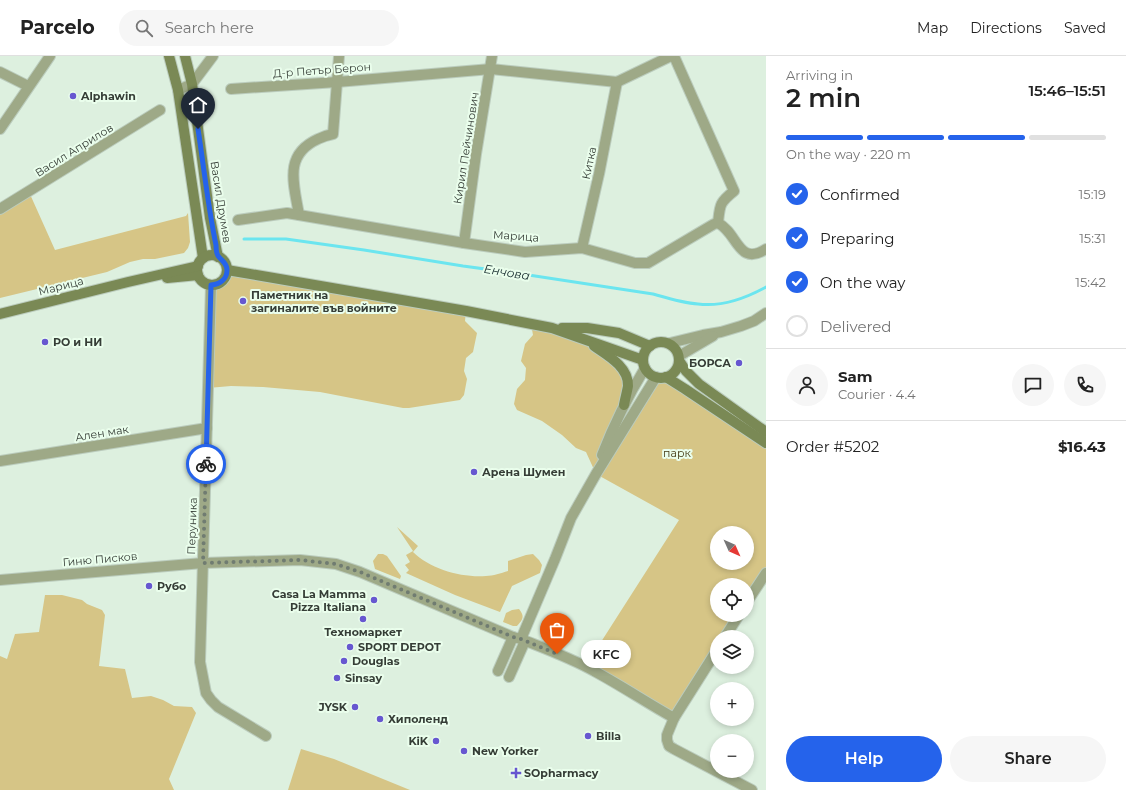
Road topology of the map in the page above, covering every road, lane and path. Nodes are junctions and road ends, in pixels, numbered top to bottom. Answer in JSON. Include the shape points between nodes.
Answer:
{"nodes":[{"id":1,"x":50,"y":56,"type":"edge"},
{"id":2,"x":169,"y":56,"type":"edge"},
{"id":3,"x":185,"y":56,"type":"edge"},
{"id":4,"x":213,"y":56,"type":"edge"},
{"id":5,"x":339,"y":56,"type":"edge"},
{"id":6,"x":492,"y":56,"type":"edge"},
{"id":7,"x":672,"y":56,"type":"edge"},
{"id":8,"x":491,"y":69,"type":"junction"},
{"id":9,"x":0,"y":72,"type":"edge"},
{"id":10,"x":337,"y":82,"type":"junction"},
{"id":11,"x":617,"y":82,"type":"junction"},
{"id":12,"x":192,"y":84,"type":"junction"},
{"id":13,"x":28,"y":86,"type":"junction"},
{"id":14,"x":231,"y":89,"type":"dead end"},
{"id":15,"x":178,"y":90,"type":"junction"},
{"id":16,"x":160,"y":110,"type":"dead end"},
{"id":17,"x":0,"y":129,"type":"edge"},
{"id":18,"x":0,"y":209,"type":"edge"},
{"id":19,"x":299,"y":215,"type":"junction"},
{"id":20,"x":238,"y":220,"type":"dead end"},
{"id":21,"x":718,"y":223,"type":"junction"},
{"id":22,"x":464,"y":243,"type":"junction"},
{"id":23,"x":582,"y":248,"type":"junction"},
{"id":24,"x":766,"y":249,"type":"edge"},
{"id":25,"x":218,"y":257,"type":"junction"},
{"id":26,"x":200,"y":266,"type":"junction"},
{"id":27,"x":227,"y":270,"type":"junction"},
{"id":28,"x":211,"y":285,"type":"junction"},
{"id":29,"x":766,"y":313,"type":"edge"},
{"id":30,"x":0,"y":314,"type":"edge"},
{"id":31,"x":552,"y":328,"type":"junction"},
{"id":32,"x":721,"y":332,"type":"junction"},
{"id":33,"x":582,"y":338,"type":"junction"},
{"id":34,"x":670,"y":344,"type":"junction"},
{"id":35,"x":650,"y":346,"type":"junction"},
{"id":36,"x":680,"y":359,"type":"junction"},
{"id":37,"x":644,"y":364,"type":"junction"},
{"id":38,"x":661,"y":377,"type":"junction"},
{"id":39,"x":624,"y":405,"type":"junction"},
{"id":40,"x":207,"y":428,"type":"junction"},
{"id":41,"x":766,"y":432,"type":"edge"},
{"id":42,"x":766,"y":443,"type":"edge"},
{"id":43,"x":0,"y":461,"type":"edge"},
{"id":44,"x":596,"y":474,"type":"junction"},
{"id":45,"x":203,"y":563,"type":"junction"},
{"id":46,"x":766,"y":573,"type":"edge"},
{"id":47,"x":0,"y":580,"type":"edge"},
{"id":48,"x":754,"y":591,"type":"edge"},
{"id":49,"x":520,"y":639,"type":"junction"},
{"id":50,"x":710,"y":661,"type":"edge"},
{"id":51,"x":498,"y":671,"type":"dead end"},
{"id":52,"x":509,"y":677,"type":"dead end"},
{"id":53,"x":674,"y":718,"type":"junction"},
{"id":54,"x":266,"y":736,"type":"dead end"},
{"id":55,"x":752,"y":790,"type":"edge"}],
"edges":[{"from":1,"to":13,"type":"street"},
{"from":2,"to":15,"type":"main road"},
{"from":3,"to":12,"type":"main road","name":"Васил Друмев"},
{"from":4,"to":12,"type":"street"},
{"from":5,"to":10,"type":"street"},
{"from":6,"to":8,"type":"street","name":"Кирил Пейчинович"},
{"from":7,"to":11,"type":"street"},
{"from":7,"to":21,"type":"street","via":[[734,191],[723,199]]},
{"from":8,"to":10,"type":"street","name":"Д-р Петър Берон"},
{"from":8,"to":11,"type":"street","name":"Д-р Петър Берон"},
{"from":8,"to":22,"type":"street","name":"Кирил Пейчинович"},
{"from":9,"to":13,"type":"street"},
{"from":10,"to":14,"type":"street","name":"Д-р Петър Берон"},
{"from":10,"to":19,"type":"street","via":[[333,134],[303,148],[295,159],[292,175]]},
{"from":11,"to":23,"type":"street","name":"Китка"},
{"from":12,"to":15,"type":"street"},
{"from":12,"to":25,"type":"main road","name":"Васил Друмев","via":[[210,218]]},
{"from":13,"to":17,"type":"street"},
{"from":15,"to":26,"type":"main road"},
{"from":16,"to":18,"type":"street","name":"Васил Априлов"},
{"from":19,"to":20,"type":"street","name":"Марица","via":[[287,213]]},
{"from":19,"to":22,"type":"street","name":"Марица"},
{"from":21,"to":23,"type":"street","name":"Марица","via":[[648,263],[635,263]]},
{"from":21,"to":24,"type":"street","via":[[725,227],[744,252],[751,255]]},
{"from":22,"to":23,"type":"street","name":"Марица","via":[[526,252]]},
{"from":25,"to":26,"type":"main road","via":[[210,256]]},
{"from":25,"to":27,"type":"main road","via":[[224,262]]},
{"from":26,"to":28,"type":"main road","via":[[203,282]]},
{"from":26,"to":30,"type":"main road","name":"Марица"},
{"from":27,"to":28,"type":"main road","via":[[222,281]]},
{"from":27,"to":31,"type":"main road"},
{"from":28,"to":40,"type":"street","name":"Перуника"},
{"from":29,"to":32,"type":"street","via":[[754,321]]},
{"from":31,"to":33,"type":"main road"},
{"from":31,"to":35,"type":"main road","via":[[587,328],[619,334]]},
{"from":32,"to":34,"type":"street"},
{"from":32,"to":36,"type":"street"},
{"from":33,"to":37,"type":"main road"},
{"from":33,"to":39,"type":"main road","via":[[613,359],[626,375],[628,384]]},
{"from":34,"to":35,"type":"main road","via":[[660,341]]},
{"from":34,"to":36,"type":"main road"},
{"from":35,"to":37,"type":"main road","via":[[644,355]]},
{"from":36,"to":38,"type":"main road","via":[[675,372]]},
{"from":36,"to":41,"type":"main road","via":[[686,371],[699,384]]},
{"from":37,"to":38,"type":"main road","via":[[652,375]]},
{"from":37,"to":39,"type":"street"},
{"from":38,"to":42,"type":"main road","via":[[685,389]]},
{"from":38,"to":44,"type":"street"},
{"from":39,"to":44,"type":"street"},
{"from":40,"to":43,"type":"street","name":"Ален мак"},
{"from":40,"to":45,"type":"street","name":"Перуника"},
{"from":44,"to":49,"type":"street","via":[[571,518]]},
{"from":45,"to":47,"type":"street","name":"Гиню Писков"},
{"from":45,"to":49,"type":"street","name":"Гиню Писков","via":[[300,560],[336,564]]},
{"from":45,"to":54,"type":"street","name":"Перуника","via":[[200,662],[206,693],[218,707]]},
{"from":46,"to":48,"type":"street"},
{"from":49,"to":51,"type":"street"},
{"from":49,"to":52,"type":"street"},
{"from":49,"to":53,"type":"street","name":"Гиню Писков","via":[[594,671]]},
{"from":50,"to":53,"type":"street"},
{"from":53,"to":55,"type":"street","via":[[667,735],[669,746]]}]}
